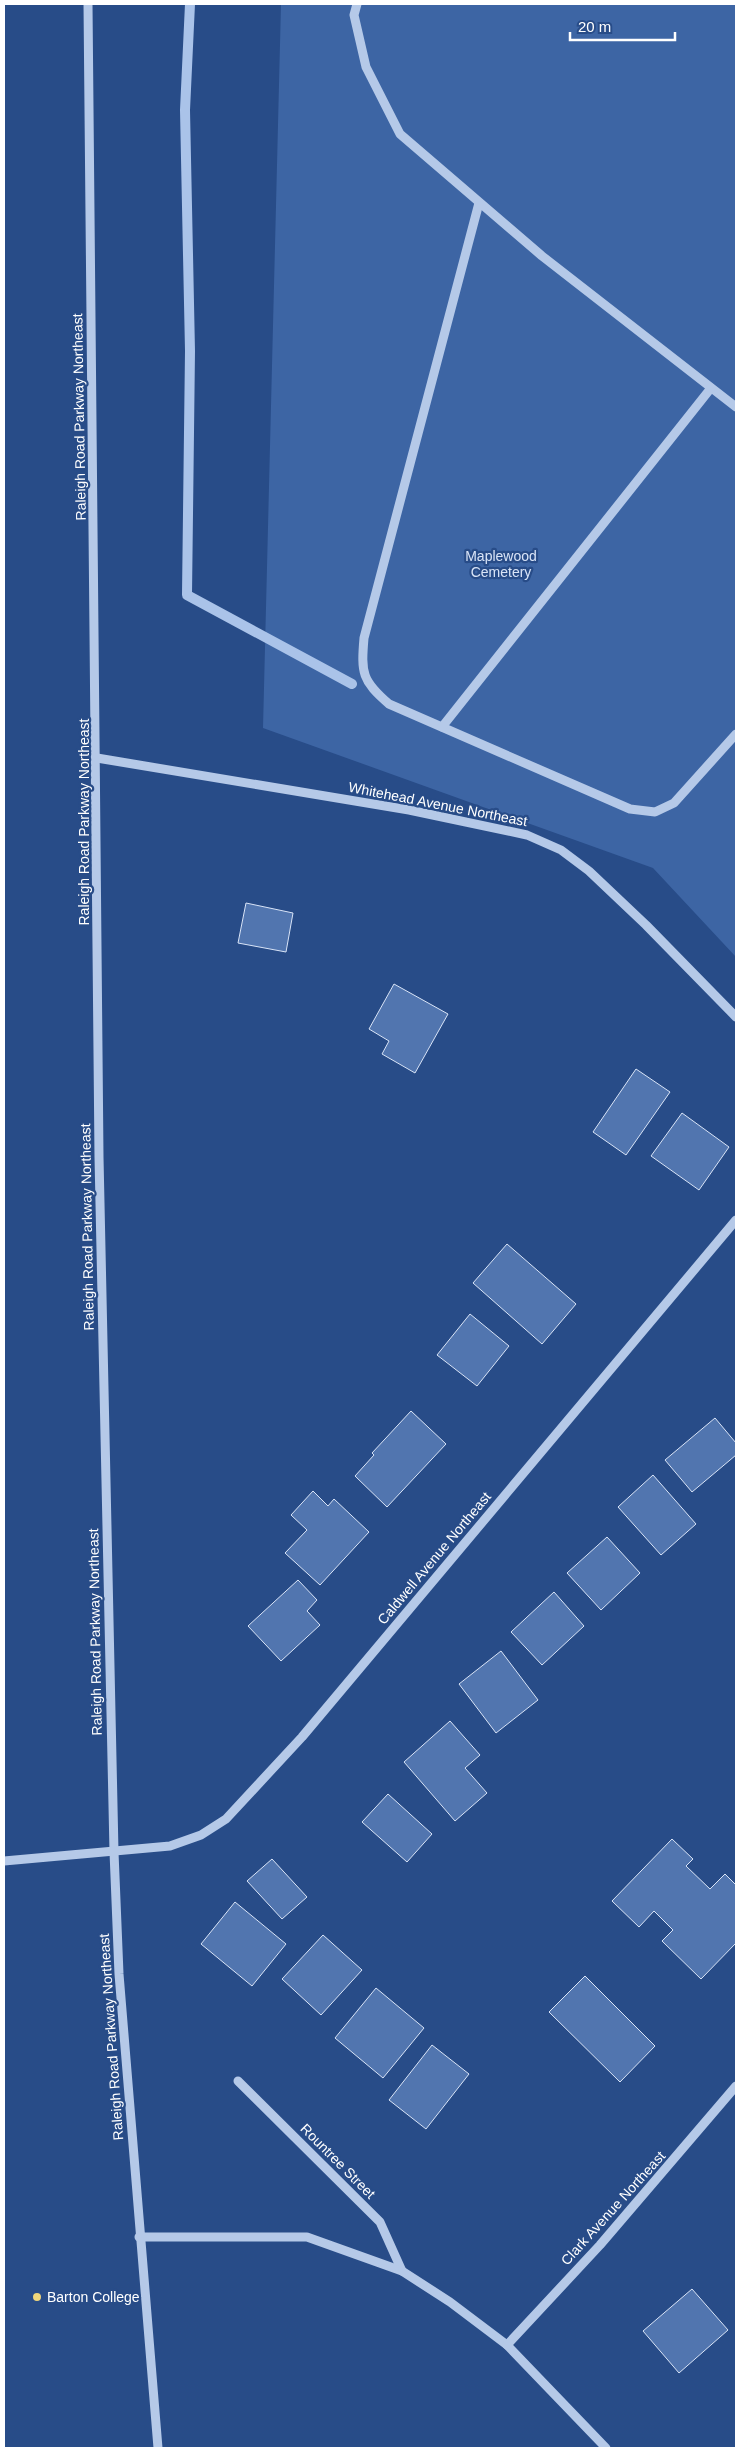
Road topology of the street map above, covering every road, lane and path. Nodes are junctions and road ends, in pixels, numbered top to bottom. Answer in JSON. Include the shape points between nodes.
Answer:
{"nodes":[{"id":1,"x":88,"y":4,"type":"edge"},
{"id":2,"x":366,"y":4,"type":"edge"},
{"id":3,"x":356,"y":5,"type":"edge"},
{"id":4,"x":479,"y":202,"type":"junction"},
{"id":5,"x":711,"y":388,"type":"junction"},
{"id":6,"x":736,"y":407,"type":"edge"},
{"id":7,"x":442,"y":727,"type":"junction"},
{"id":8,"x":736,"y":734,"type":"edge"},
{"id":9,"x":97,"y":758,"type":"junction"},
{"id":10,"x":736,"y":1017,"type":"edge"},
{"id":11,"x":736,"y":1220,"type":"edge"},
{"id":12,"x":114,"y":1852,"type":"junction"},
{"id":13,"x":4,"y":1861,"type":"edge"},
{"id":14,"x":238,"y":2081,"type":"dead end"},
{"id":15,"x":736,"y":2086,"type":"edge"},
{"id":16,"x":138,"y":2237,"type":"junction"},
{"id":17,"x":402,"y":2271,"type":"junction"},
{"id":18,"x":506,"y":2344,"type":"junction"},
{"id":19,"x":158,"y":2448,"type":"edge"},
{"id":20,"x":606,"y":2448,"type":"edge"}],
"edges":[{"from":1,"to":9,"type":"street","name":"Raleigh Road Parkway Northeast"},
{"from":2,"to":3,"type":"street"},
{"from":3,"to":4,"type":"street","via":[[354,15],[366,67],[400,134]]},
{"from":4,"to":5,"type":"street","via":[[542,256]]},
{"from":4,"to":7,"type":"street","via":[[364,638],[362,656],[370,687],[389,704]]},
{"from":5,"to":6,"type":"street"},
{"from":5,"to":7,"type":"street"},
{"from":7,"to":8,"type":"street","via":[[630,809],[655,812],[674,803]]},
{"from":9,"to":10,"type":"street","name":"Whitehead Avenue Northeast","via":[[409,810],[527,835],[561,850],[589,872],[646,924]]},
{"from":9,"to":12,"type":"street","name":"Raleigh Road Parkway Northeast","via":[[100,1167]]},
{"from":11,"to":12,"type":"street","name":"Caldwell Avenue Northeast","via":[[302,1737],[226,1819],[201,1835],[170,1846]]},
{"from":12,"to":13,"type":"street","name":"Caldwell Avenue Northeast"},
{"from":12,"to":16,"type":"street","name":"Raleigh Road Parkway Northeast","via":[[119,1974]]},
{"from":14,"to":17,"type":"street","name":"Rountree Street","via":[[380,2222]]},
{"from":15,"to":18,"type":"street","name":"Clark Avenue Northeast","via":[[600,2245]]},
{"from":16,"to":17,"type":"street","via":[[307,2237]]},
{"from":16,"to":19,"type":"street","name":"Raleigh Road Parkway Northeast"},
{"from":17,"to":18,"type":"street"},
{"from":18,"to":20,"type":"street"}]}
